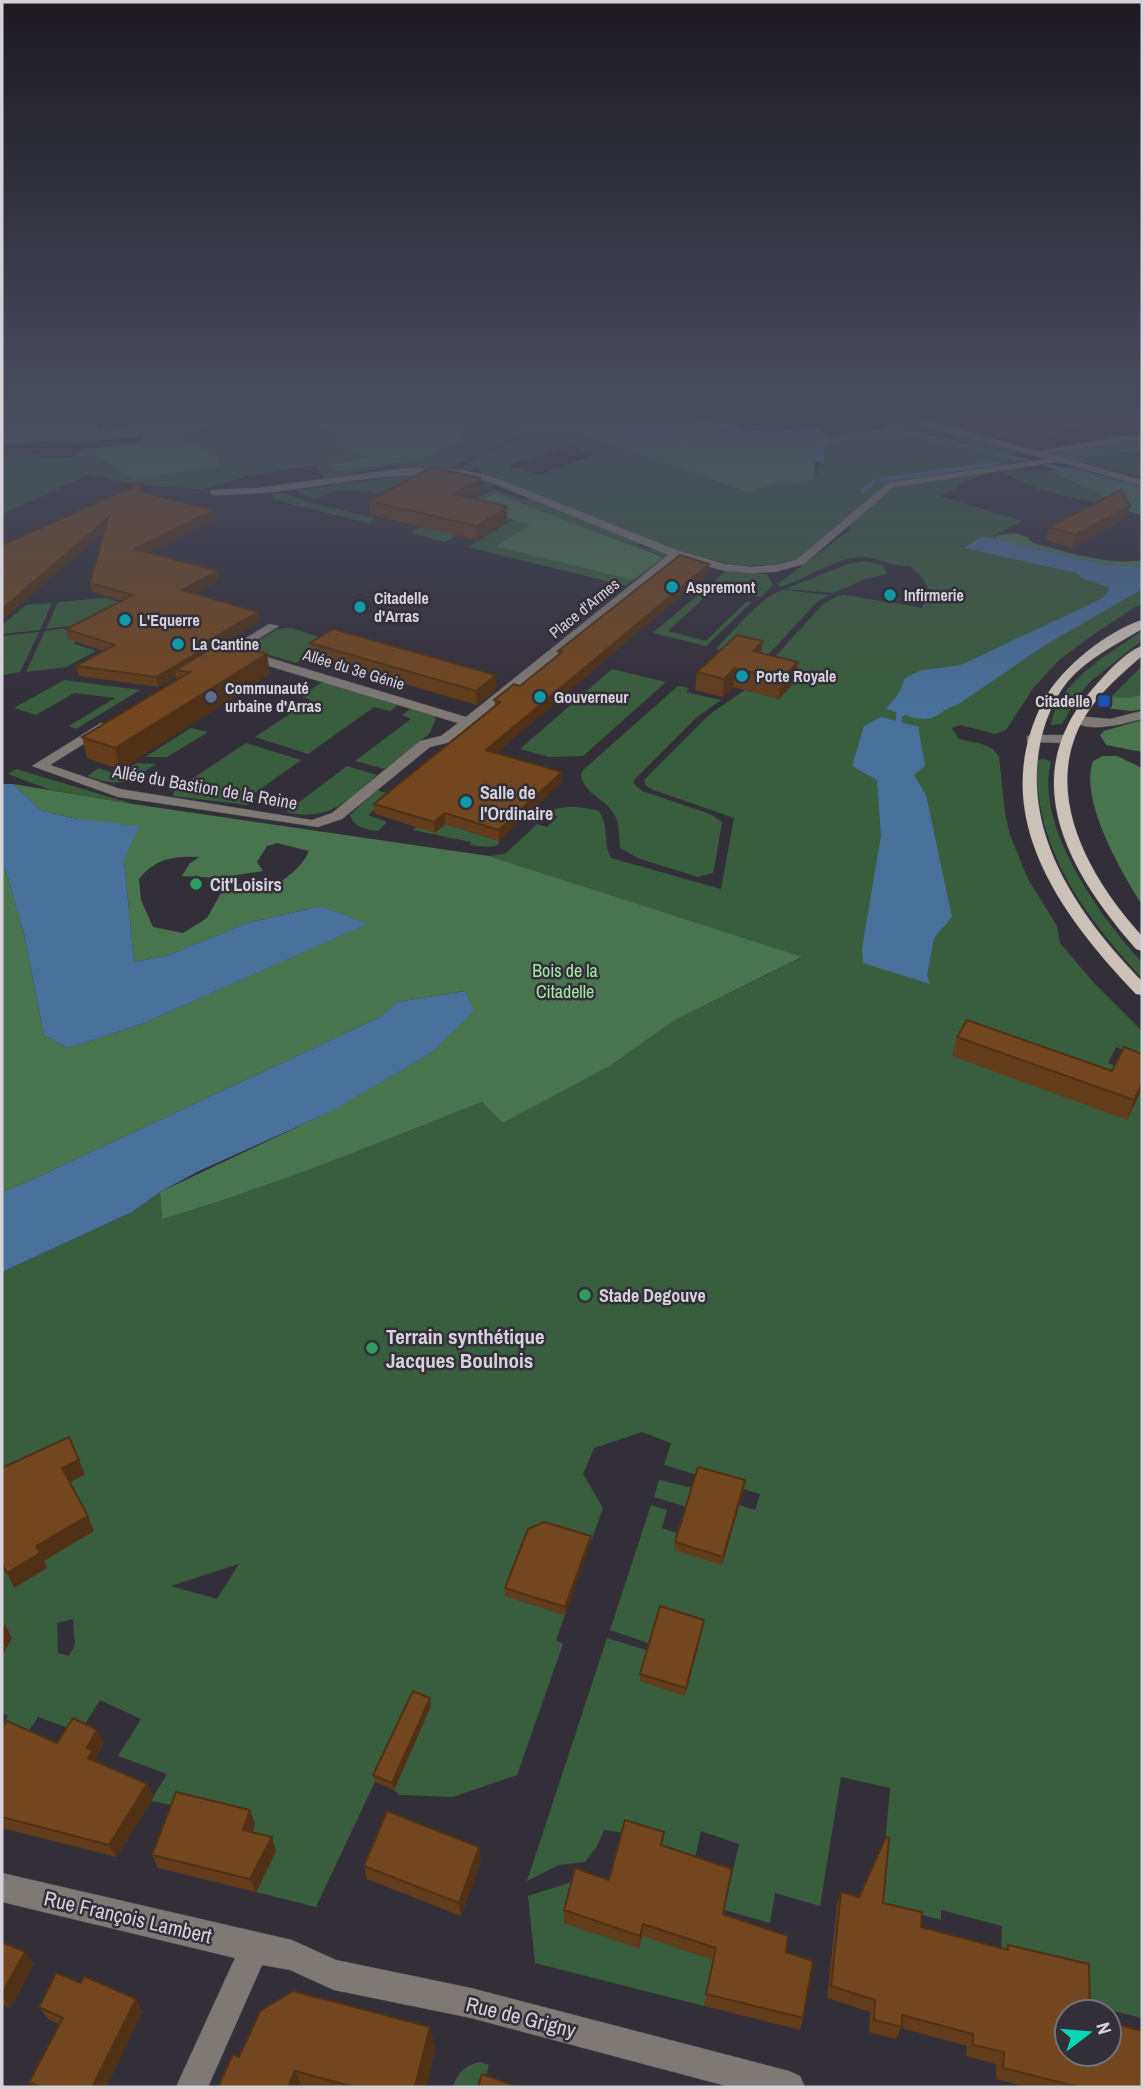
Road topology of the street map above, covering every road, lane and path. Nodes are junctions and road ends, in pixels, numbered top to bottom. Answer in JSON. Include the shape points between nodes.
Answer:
{"nodes":[{"id":1,"x":571,"y":511,"type":"edge"},
{"id":2,"x":860,"y":511,"type":"edge"},
{"id":3,"x":676,"y":554,"type":"junction"},
{"id":4,"x":1142,"y":624,"type":"edge"},
{"id":5,"x":273,"y":626,"type":"dead end"},
{"id":6,"x":1142,"y":650,"type":"edge"},
{"id":7,"x":232,"y":651,"type":"junction"},
{"id":8,"x":209,"y":665,"type":"edge"},
{"id":9,"x":1142,"y":715,"type":"edge"},
{"id":10,"x":1077,"y":720,"type":"junction"},
{"id":11,"x":466,"y":721,"type":"junction"},
{"id":12,"x":111,"y":722,"type":"edge"},
{"id":13,"x":1032,"y":739,"type":"junction"},
{"id":14,"x":1067,"y":739,"type":"junction"},
{"id":15,"x":327,"y":821,"type":"joint"},
{"id":16,"x":1142,"y":946,"type":"edge"},
{"id":17,"x":1142,"y":990,"type":"edge"},
{"id":18,"x":2,"y":1886,"type":"edge"},
{"id":19,"x":254,"y":1948,"type":"junction"},
{"id":20,"x":192,"y":2087,"type":"edge"},
{"id":21,"x":789,"y":2087,"type":"edge"}],
"edges":[{"from":1,"to":3,"type":"street"},
{"from":2,"to":3,"type":"street","via":[[800,562],[767,569],[725,568]]},
{"from":3,"to":11,"type":"street","name":"Place d'Armes"},
{"from":4,"to":13,"type":"main road","via":[[1067,676],[1040,715]]},
{"from":5,"to":7,"type":"street"},
{"from":6,"to":10,"type":"main road","via":[[1098,690]]},
{"from":7,"to":8,"type":"street"},
{"from":7,"to":11,"type":"street","name":"Allée du 3e Génie"},
{"from":9,"to":10,"type":"street","via":[[1110,723]]},
{"from":10,"to":14,"type":"main road"},
{"from":11,"to":15,"type":"street","name":"Place d'Armes","via":[[446,739],[425,744]]},
{"from":12,"to":15,"type":"street","name":"Allée du Bastion de la Reine","via":[[39,766],[118,793],[313,824]]},
{"from":13,"to":14,"type":"street"},
{"from":13,"to":17,"type":"main road","via":[[1031,812],[1046,860],[1072,908]]},
{"from":14,"to":16,"type":"main road","via":[[1060,785],[1073,841],[1108,906]]},
{"from":18,"to":19,"type":"street","name":"Rue François Lambert"},
{"from":19,"to":20,"type":"street"},
{"from":19,"to":21,"type":"street","name":"Rue de Grigny","via":[[292,1955],[334,1975],[471,2003]]}]}
